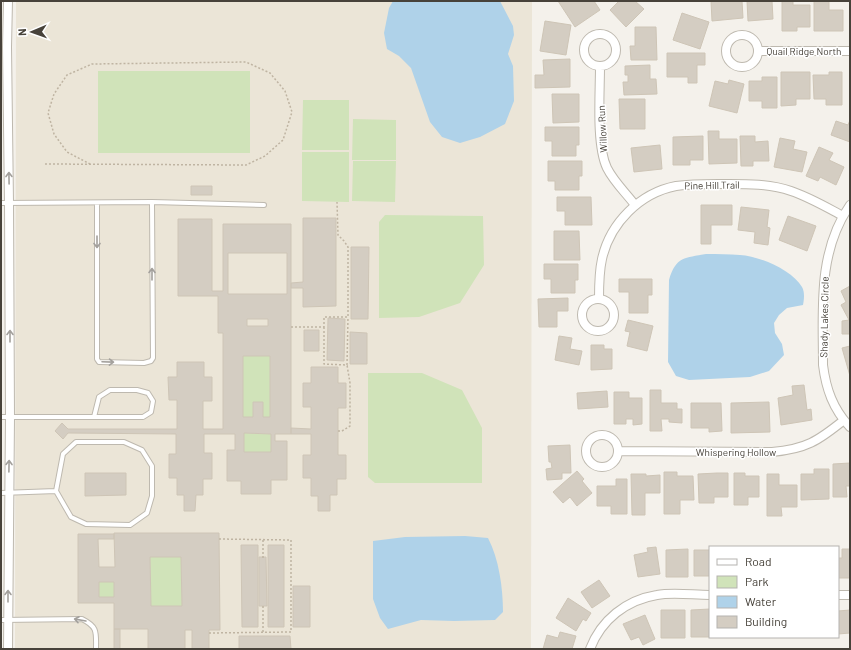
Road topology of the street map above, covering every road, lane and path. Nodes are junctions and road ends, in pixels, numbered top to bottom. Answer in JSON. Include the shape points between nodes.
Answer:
{"nodes":[{"id":1,"x":8,"y":1,"type":"edge"},
{"id":2,"x":758,"y":51,"type":"junction"},
{"id":3,"x":850,"y":51,"type":"edge"},
{"id":4,"x":600,"y":67,"type":"junction"},
{"id":5,"x":46,"y":164,"type":"dead end"},
{"id":6,"x":90,"y":164,"type":"junction"},
{"id":7,"x":152,"y":202,"type":"junction"},
{"id":8,"x":337,"y":202,"type":"dead end"},
{"id":9,"x":5,"y":203,"type":"edge"},
{"id":10,"x":97,"y":203,"type":"junction"},
{"id":11,"x":264,"y":205,"type":"dead end"},
{"id":12,"x":635,"y":205,"type":"junction"},
{"id":13,"x":850,"y":205,"type":"edge"},
{"id":14,"x":843,"y":216,"type":"junction"},
{"id":15,"x":599,"y":299,"type":"junction"},
{"id":16,"x":348,"y":317,"type":"junction"},
{"id":17,"x":291,"y":327,"type":"dead end"},
{"id":18,"x":324,"y":327,"type":"junction"},
{"id":19,"x":347,"y":365,"type":"junction"},
{"id":20,"x":1,"y":417,"type":"edge"},
{"id":21,"x":10,"y":417,"type":"junction"},
{"id":22,"x":94,"y":417,"type":"junction"},
{"id":23,"x":844,"y":420,"type":"junction"},
{"id":24,"x":850,"y":427,"type":"edge"},
{"id":25,"x":338,"y":431,"type":"dead end"},
{"id":26,"x":619,"y":451,"type":"junction"},
{"id":27,"x":56,"y":491,"type":"junction"},
{"id":28,"x":5,"y":493,"type":"edge"},
{"id":29,"x":219,"y":539,"type":"dead end"},
{"id":30,"x":263,"y":540,"type":"junction"},
{"id":31,"x":263,"y":558,"type":"dead end"},
{"id":32,"x":709,"y":595,"type":"edge"},
{"id":33,"x":839,"y":595,"type":"edge"},
{"id":34,"x":850,"y":595,"type":"edge"},
{"id":35,"x":263,"y":606,"type":"dead end"},
{"id":36,"x":4,"y":620,"type":"edge"},
{"id":37,"x":263,"y":632,"type":"junction"},
{"id":38,"x":209,"y":633,"type":"dead end"},
{"id":39,"x":8,"y":649,"type":"edge"},
{"id":40,"x":96,"y":649,"type":"edge"},
{"id":41,"x":590,"y":649,"type":"edge"}],
"edges":[{"from":9,"to":1,"type":"street","one_way":true},
{"from":2,"to":2,"type":"street","name":"Quail Ridge North","via":[[756,42],[745,34],[730,39],[725,50],[728,60],[740,67],[753,63]]},
{"from":2,"to":3,"type":"street","name":"Quail Ridge North"},
{"from":4,"to":4,"type":"street","via":[[611,63],[616,53],[614,42],[603,34],[588,39],[584,49],[587,60],[592,65]]},
{"from":4,"to":12,"type":"street","name":"Willow Run","via":[[602,154],[611,174]]},
{"from":5,"to":6,"type":"path"},
{"from":6,"to":6,"type":"path","via":[[246,165],[265,156],[283,140],[292,112],[285,91],[270,73],[246,62],[92,64],[67,75],[54,94],[48,113],[54,134],[67,152]]},
{"from":7,"to":10,"type":"lane"},
{"from":10,"to":7,"type":"lane","one_way":true,"via":[[97,359],[99,362],[144,363],[151,362],[152,358]]},
{"from":7,"to":11,"type":"lane"},
{"from":8,"to":16,"type":"path","via":[[338,236],[348,248]]},
{"from":9,"to":10,"type":"lane"},
{"from":21,"to":9,"type":"street","one_way":true},
{"from":12,"to":14,"type":"street","name":"Pine Hill Trail","via":[[675,186],[757,185],[790,190]]},
{"from":12,"to":15,"type":"street","name":"Pine Hill Trail","via":[[617,225],[606,244],[600,272]]},
{"from":13,"to":14,"type":"street","name":"Shady Lakes Circle"},
{"from":14,"to":23,"type":"street","name":"Shady Lakes Circle","via":[[825,266],[823,365],[829,394]]},
{"from":15,"to":15,"type":"street","via":[[586,304],[582,314],[585,325],[596,332],[609,328],[615,318],[612,306]]},
{"from":16,"to":18,"type":"path","via":[[324,317]]},
{"from":16,"to":19,"type":"path"},
{"from":17,"to":18,"type":"path"},
{"from":18,"to":19,"type":"path","via":[[324,364]]},
{"from":19,"to":25,"type":"path","via":[[350,383],[350,426]]},
{"from":20,"to":21,"type":"lane"},
{"from":21,"to":22,"type":"lane"},
{"from":28,"to":21,"type":"street","one_way":true},
{"from":22,"to":22,"type":"lane","via":[[143,417],[150,412],[153,401],[148,394],[137,390],[110,390],[99,397]]},
{"from":23,"to":24,"type":"street","name":"Shady Lakes Circle"},
{"from":23,"to":26,"type":"street","name":"Whispering Hollow","via":[[823,437],[790,451]]},
{"from":26,"to":26,"type":"street","via":[[617,442],[605,434],[590,439],[586,450],[589,461],[600,468],[613,463]]},
{"from":27,"to":27,"type":"lane","via":[[71,517],[86,524],[130,525],[147,513],[152,496],[152,466],[142,450],[124,442],[76,442],[63,454]]},
{"from":27,"to":28,"type":"lane"},
{"from":36,"to":28,"type":"street","one_way":true},
{"from":29,"to":30,"type":"path"},
{"from":30,"to":31,"type":"path"},
{"from":30,"to":37,"type":"path","via":[[291,540],[291,632]]},
{"from":32,"to":41,"type":"street","via":[[658,595],[630,603],[600,628]]},
{"from":33,"to":34,"type":"street"},
{"from":35,"to":37,"type":"path"},
{"from":36,"to":39,"type":"street"},
{"from":40,"to":36,"type":"lane","one_way":true,"via":[[96,631],[92,624],[82,619]]},
{"from":37,"to":38,"type":"path"}]}
